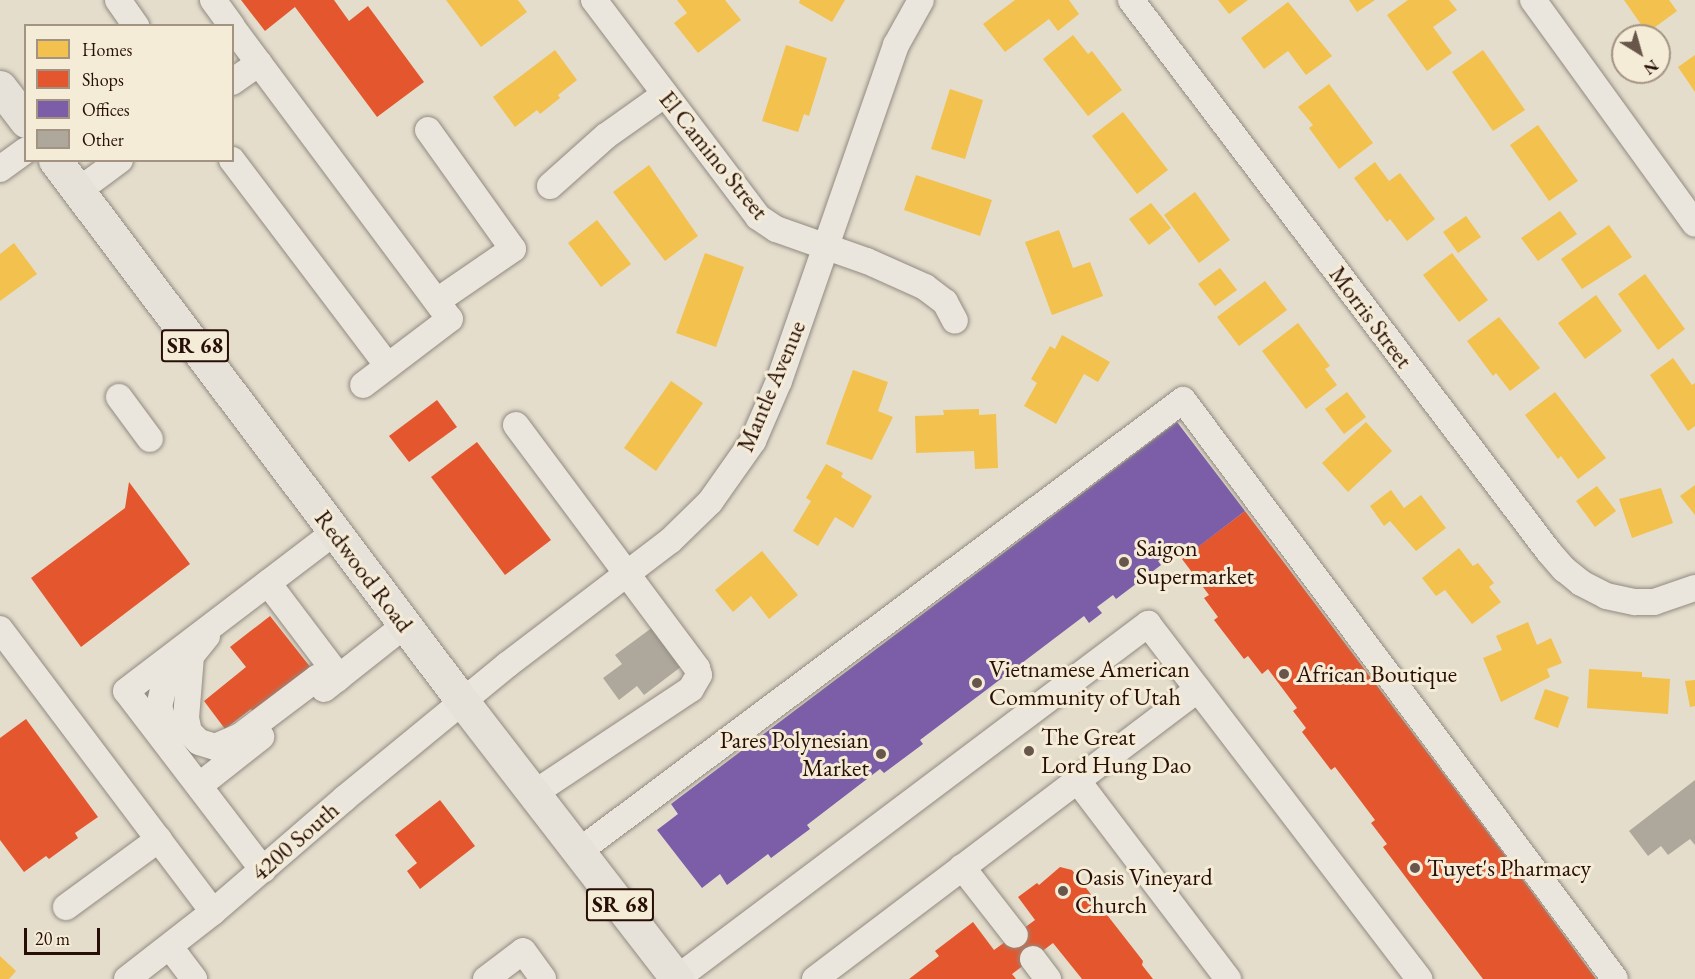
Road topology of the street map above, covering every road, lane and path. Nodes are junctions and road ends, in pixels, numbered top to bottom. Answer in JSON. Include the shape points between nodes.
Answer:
{"nodes":[{"id":1,"x":118,"y":0,"type":"edge"},
{"id":2,"x":213,"y":0,"type":"edge"},
{"id":3,"x":594,"y":0,"type":"edge"},
{"id":4,"x":921,"y":0,"type":"edge"},
{"id":5,"x":1131,"y":0,"type":"edge"},
{"id":6,"x":1533,"y":0,"type":"edge"},
{"id":7,"x":135,"y":24,"type":"edge"},
{"id":8,"x":231,"y":24,"type":"edge"},
{"id":9,"x":234,"y":29,"type":"edge"},
{"id":10,"x":260,"y":63,"type":"junction"},
{"id":11,"x":234,"y":80,"type":"edge"},
{"id":12,"x":0,"y":87,"type":"edge"},
{"id":13,"x":665,"y":94,"type":"junction"},
{"id":14,"x":24,"y":118,"type":"edge"},
{"id":15,"x":428,"y":130,"type":"dead end"},
{"id":16,"x":24,"y":151,"type":"edge"},
{"id":17,"x":56,"y":162,"type":"edge"},
{"id":18,"x":117,"y":162,"type":"edge"},
{"id":19,"x":234,"y":162,"type":"edge"},
{"id":20,"x":0,"y":169,"type":"edge"},
{"id":21,"x":550,"y":186,"type":"dead end"},
{"id":22,"x":78,"y":191,"type":"junction"},
{"id":23,"x":1695,"y":224,"type":"edge"},
{"id":24,"x":824,"y":247,"type":"junction"},
{"id":25,"x":437,"y":301,"type":"junction"},
{"id":26,"x":955,"y":321,"type":"dead end"},
{"id":27,"x":388,"y":366,"type":"junction"},
{"id":28,"x":363,"y":386,"type":"dead end"},
{"id":29,"x":119,"y":397,"type":"dead end"},
{"id":30,"x":516,"y":425,"type":"dead end"},
{"id":31,"x":150,"y":439,"type":"dead end"},
{"id":32,"x":335,"y":532,"type":"junction"},
{"id":33,"x":627,"y":575,"type":"junction"},
{"id":34,"x":268,"y":583,"type":"junction"},
{"id":35,"x":1695,"y":588,"type":"edge"},
{"id":36,"x":220,"y":619,"type":"junction"},
{"id":37,"x":405,"y":626,"type":"junction"},
{"id":38,"x":0,"y":629,"type":"edge"},
{"id":39,"x":338,"y":678,"type":"junction"},
{"id":40,"x":1198,"y":689,"type":"junction"},
{"id":41,"x":462,"y":702,"type":"junction"},
{"id":42,"x":1077,"y":780,"type":"junction"},
{"id":43,"x":200,"y":785,"type":"junction"},
{"id":44,"x":533,"y":794,"type":"junction"},
{"id":45,"x":159,"y":839,"type":"junction"},
{"id":46,"x":578,"y":852,"type":"junction"},
{"id":47,"x":962,"y":867,"type":"junction"},
{"id":48,"x":263,"y":870,"type":"junction"},
{"id":49,"x":66,"y":907,"type":"dead end"},
{"id":50,"x":213,"y":912,"type":"junction"},
{"id":51,"x":1015,"y":935,"type":"dead end"},
{"id":52,"x":170,"y":947,"type":"junction"},
{"id":53,"x":1032,"y":959,"type":"dead end"},
{"id":54,"x":127,"y":979,"type":"edge"},
{"id":55,"x":194,"y":979,"type":"edge"},
{"id":56,"x":486,"y":979,"type":"edge"},
{"id":57,"x":543,"y":979,"type":"edge"},
{"id":58,"x":676,"y":979,"type":"edge"},
{"id":59,"x":815,"y":979,"type":"edge"},
{"id":60,"x":1048,"y":979,"type":"edge"},
{"id":61,"x":1228,"y":979,"type":"edge"},
{"id":62,"x":1419,"y":979,"type":"edge"},
{"id":63,"x":1615,"y":979,"type":"edge"}],
"edges":[{"from":1,"to":7,"type":"street"},
{"from":2,"to":8,"type":"street"},
{"from":3,"to":13,"type":"street","name":"El Camino Street"},
{"from":4,"to":24,"type":"street","name":"Mantle Avenue","via":[[896,45]]},
{"from":5,"to":35,"type":"street","name":"Morris Street","via":[[1549,552],[1581,584],[1606,596],[1635,603],[1654,602]]},
{"from":6,"to":23,"type":"street"},
{"from":9,"to":10,"type":"street"},
{"from":10,"to":11,"type":"street"},
{"from":10,"to":25,"type":"street"},
{"from":12,"to":14,"type":"main road"},
{"from":13,"to":21,"type":"street","via":[[606,136]]},
{"from":13,"to":24,"type":"street","name":"El Camino Street","via":[[758,217],[776,229]]},
{"from":15,"to":25,"type":"street","via":[[513,249]]},
{"from":16,"to":20,"type":"street"},
{"from":17,"to":22,"type":"main road","name":"Redwood Road","number":"SR 68"},
{"from":18,"to":22,"type":"street"},
{"from":19,"to":27,"type":"street"},
{"from":22,"to":32,"type":"main road","name":"Redwood Road","number":"SR 68"},
{"from":24,"to":26,"type":"street","name":"El Camino Street","via":[[925,287],[945,302]]},
{"from":24,"to":33,"type":"street","name":"Mantle Avenue","via":[[753,441],[710,502]]},
{"from":25,"to":27,"type":"street","via":[[450,319]]},
{"from":27,"to":28,"type":"street"},
{"from":29,"to":31,"type":"street"},
{"from":30,"to":33,"type":"street"},
{"from":32,"to":34,"type":"street"},
{"from":32,"to":37,"type":"main road","name":"Redwood Road","number":"SR 68"},
{"from":33,"to":41,"type":"street","name":"Mantle Avenue"},
{"from":33,"to":44,"type":"street","via":[[697,668],[696,683]]},
{"from":34,"to":36,"type":"street"},
{"from":34,"to":39,"type":"street"},
{"from":36,"to":39,"type":"street","via":[[191,656],[165,680],[159,707],[164,723],[187,743],[215,747],[239,737],[317,678]]},
{"from":36,"to":43,"type":"street","via":[[126,691]]},
{"from":37,"to":39,"type":"street"},
{"from":37,"to":41,"type":"main road","name":"Redwood Road","number":"SR 68"},
{"from":38,"to":45,"type":"street"},
{"from":39,"to":43,"type":"street"},
{"from":40,"to":42,"type":"street"},
{"from":40,"to":58,"type":"street","via":[[1148,624]]},
{"from":40,"to":62,"type":"street"},
{"from":41,"to":44,"type":"main road","name":"Redwood Road","number":"SR 68"},
{"from":41,"to":48,"type":"street","name":"4200 South"},
{"from":42,"to":47,"type":"street"},
{"from":42,"to":61,"type":"street"},
{"from":43,"to":48,"type":"street"},
{"from":44,"to":46,"type":"main road","name":"Redwood Road","number":"SR 68"},
{"from":45,"to":49,"type":"street"},
{"from":45,"to":50,"type":"street"},
{"from":46,"to":58,"type":"main road","name":"Redwood Road","number":"SR 68"},
{"from":46,"to":63,"type":"street","via":[[1183,400]]},
{"from":47,"to":51,"type":"street"},
{"from":47,"to":59,"type":"street"},
{"from":48,"to":50,"type":"street","name":"4200 South"},
{"from":50,"to":52,"type":"street","name":"4200 South"},
{"from":52,"to":54,"type":"street","name":"4200 South"},
{"from":52,"to":55,"type":"street"},
{"from":53,"to":60,"type":"street"},
{"from":56,"to":57,"type":"street","via":[[523,951]]}]}
